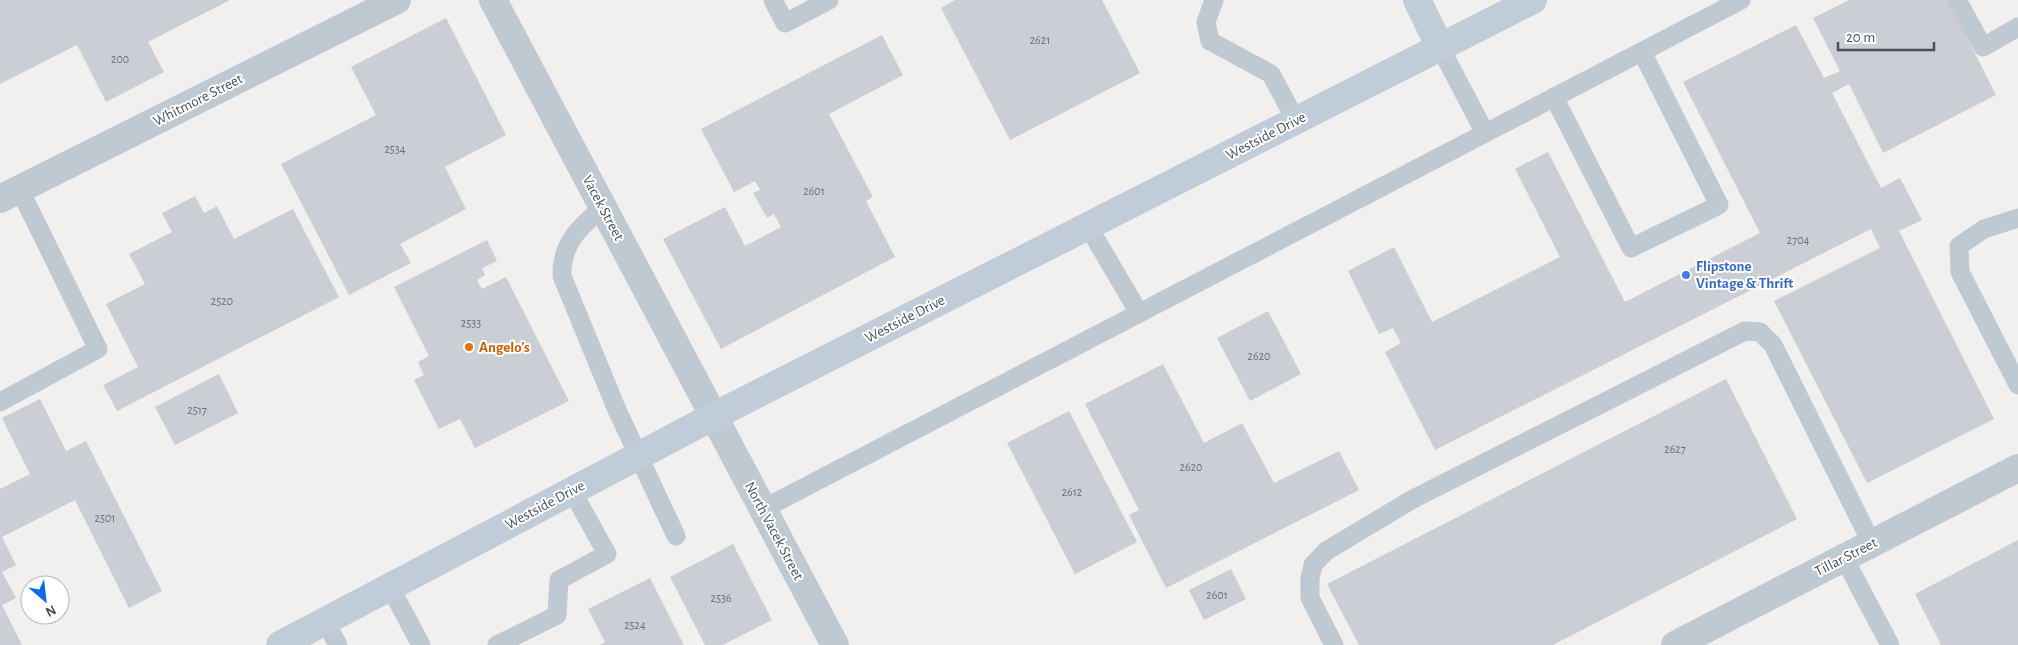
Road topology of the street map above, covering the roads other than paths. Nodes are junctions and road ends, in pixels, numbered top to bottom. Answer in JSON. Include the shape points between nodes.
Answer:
{"nodes":[{"id":1,"x":397,"y":0,"type":"edge"},
{"id":2,"x":493,"y":0,"type":"edge"},
{"id":3,"x":773,"y":0,"type":"edge"},
{"id":4,"x":829,"y":0,"type":"edge"},
{"id":5,"x":1214,"y":0,"type":"edge"},
{"id":6,"x":1417,"y":0,"type":"edge"},
{"id":7,"x":1533,"y":0,"type":"edge"},
{"id":8,"x":1741,"y":0,"type":"edge"},
{"id":9,"x":1957,"y":0,"type":"edge"},
{"id":10,"x":2018,"y":27,"type":"edge"},
{"id":11,"x":1440,"y":47,"type":"junction"},
{"id":12,"x":1642,"y":52,"type":"junction"},
{"id":13,"x":1554,"y":97,"type":"junction"},
{"id":14,"x":1296,"y":121,"type":"junction"},
{"id":15,"x":1485,"y":133,"type":"junction"},
{"id":16,"x":10,"y":194,"type":"edge"},
{"id":17,"x":603,"y":208,"type":"junction"},
{"id":18,"x":2018,"y":218,"type":"edge"},
{"id":19,"x":1088,"y":226,"type":"junction"},
{"id":20,"x":1139,"y":313,"type":"junction"},
{"id":21,"x":2018,"y":385,"type":"edge"},
{"id":22,"x":0,"y":402,"type":"edge"},
{"id":23,"x":714,"y":416,"type":"junction"},
{"id":24,"x":638,"y":456,"type":"junction"},
{"id":25,"x":2018,"y":468,"type":"edge"},
{"id":26,"x":572,"y":491,"type":"junction"},
{"id":27,"x":763,"y":509,"type":"junction"},
{"id":28,"x":676,"y":536,"type":"dead end"},
{"id":29,"x":1872,"y":544,"type":"junction"},
{"id":30,"x":1844,"y":558,"type":"junction"},
{"id":31,"x":390,"y":587,"type":"junction"},
{"id":32,"x":325,"y":621,"type":"junction"},
{"id":33,"x":280,"y":645,"type":"edge"},
{"id":34,"x":338,"y":645,"type":"edge"},
{"id":35,"x":421,"y":645,"type":"edge"},
{"id":36,"x":496,"y":645,"type":"edge"},
{"id":37,"x":835,"y":645,"type":"edge"},
{"id":38,"x":1334,"y":645,"type":"edge"},
{"id":39,"x":1675,"y":645,"type":"edge"},
{"id":40,"x":1890,"y":645,"type":"edge"}],
"edges":[{"from":1,"to":16,"type":"street","name":"Whitmore Street"},
{"from":2,"to":17,"type":"street","name":"Vacek Street"},
{"from":3,"to":4,"type":"lane","via":[[785,23]]},
{"from":5,"to":14,"type":"lane","via":[[1206,22],[1210,40],[1271,74]]},
{"from":6,"to":11,"type":"main road"},
{"from":7,"to":11,"type":"main road","name":"Westside Drive"},
{"from":8,"to":12,"type":"lane"},
{"from":9,"to":10,"type":"lane","via":[[1983,47]]},
{"from":11,"to":14,"type":"main road","name":"Westside Drive"},
{"from":11,"to":15,"type":"lane"},
{"from":12,"to":13,"type":"lane"},
{"from":12,"to":13,"type":"lane","via":[[1718,205],[1632,248]]},
{"from":13,"to":15,"type":"lane"},
{"from":14,"to":19,"type":"main road","name":"Westside Drive"},
{"from":15,"to":20,"type":"lane"},
{"from":16,"to":22,"type":"lane","via":[[98,349]]},
{"from":17,"to":23,"type":"street","name":"Vacek Street"},
{"from":17,"to":24,"type":"lane","via":[[580,228],[571,242],[562,260],[562,276]]},
{"from":18,"to":21,"type":"lane","via":[[1984,229],[1959,246],[1960,272]]},
{"from":19,"to":20,"type":"lane"},
{"from":19,"to":23,"type":"main road","name":"Westside Drive"},
{"from":20,"to":27,"type":"lane"},
{"from":23,"to":24,"type":"main road","name":"Westside Drive"},
{"from":23,"to":27,"type":"street","name":"North Vacek Street"},
{"from":24,"to":26,"type":"main road","name":"Westside Drive"},
{"from":24,"to":28,"type":"lane"},
{"from":25,"to":29,"type":"street","name":"Tillar Street"},
{"from":26,"to":31,"type":"main road","name":"Westside Drive"},
{"from":26,"to":36,"type":"lane","via":[[607,554],[559,580],[557,614]]},
{"from":27,"to":37,"type":"street","name":"North Vacek Street"},
{"from":29,"to":30,"type":"street","name":"Tillar Street"},
{"from":29,"to":38,"type":"lane","via":[[1773,345],[1760,332],[1745,331],[1413,499],[1326,551],[1313,565],[1310,598]]},
{"from":30,"to":39,"type":"street","name":"Tillar Street"},
{"from":30,"to":40,"type":"lane"},
{"from":31,"to":32,"type":"main road","name":"Westside Drive"},
{"from":31,"to":35,"type":"lane"},
{"from":32,"to":33,"type":"main road","name":"Westside Drive"},
{"from":32,"to":34,"type":"lane"}]}
